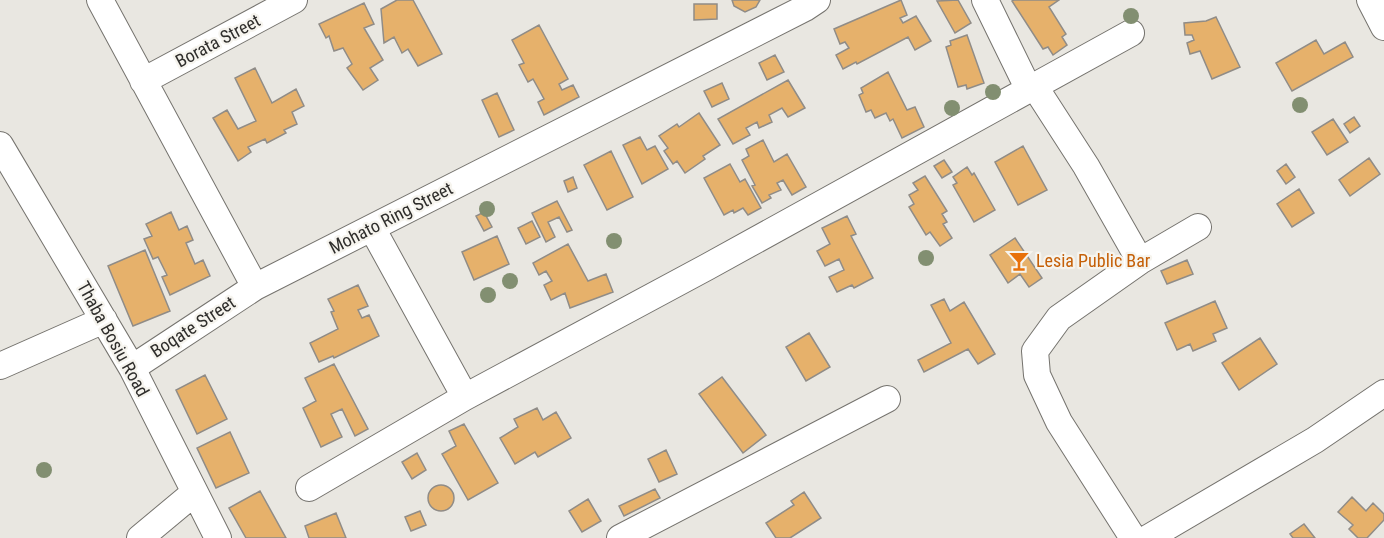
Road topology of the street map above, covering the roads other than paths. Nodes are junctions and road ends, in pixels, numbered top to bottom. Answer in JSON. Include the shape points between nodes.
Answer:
{"nodes":[{"id":1,"x":100,"y":0,"type":"edge"},
{"id":2,"x":294,"y":0,"type":"edge"},
{"id":3,"x":985,"y":0,"type":"edge"},
{"id":4,"x":1370,"y":0,"type":"edge"},
{"id":5,"x":808,"y":3,"type":"edge"},
{"id":6,"x":1384,"y":27,"type":"edge"},
{"id":7,"x":1131,"y":33,"type":"dead end"},
{"id":8,"x":142,"y":81,"type":"junction"},
{"id":9,"x":1032,"y":89,"type":"junction"},
{"id":10,"x":2,"y":153,"type":"edge"},
{"id":11,"x":1198,"y":227,"type":"dead end"},
{"id":12,"x":372,"y":228,"type":"junction"},
{"id":13,"x":1140,"y":261,"type":"junction"},
{"id":14,"x":255,"y":287,"type":"junction"},
{"id":15,"x":104,"y":320,"type":"junction"},
{"id":16,"x":0,"y":366,"type":"edge"},
{"id":17,"x":132,"y":368,"type":"junction"},
{"id":18,"x":1384,"y":393,"type":"edge"},
{"id":19,"x":465,"y":398,"type":"junction"},
{"id":20,"x":887,"y":399,"type":"dead end"},
{"id":21,"x":309,"y":488,"type":"dead end"},
{"id":22,"x":194,"y":493,"type":"junction"},
{"id":23,"x":140,"y":538,"type":"edge"},
{"id":24,"x":218,"y":538,"type":"edge"},
{"id":25,"x":620,"y":538,"type":"edge"},
{"id":26,"x":1133,"y":538,"type":"edge"},
{"id":27,"x":1149,"y":538,"type":"edge"}],
"edges":[{"from":1,"to":8,"type":"street"},
{"from":2,"to":8,"type":"street","name":"Borata Street"},
{"from":3,"to":9,"type":"street"},
{"from":4,"to":6,"type":"street"},
{"from":5,"to":12,"type":"street","name":"Mohato Ring Street"},
{"from":7,"to":9,"type":"street"},
{"from":8,"to":14,"type":"street"},
{"from":9,"to":13,"type":"street","via":[[1086,166]]},
{"from":9,"to":19,"type":"street"},
{"from":10,"to":15,"type":"street","name":"Thaba Bosiu Road"},
{"from":11,"to":13,"type":"street"},
{"from":12,"to":14,"type":"street","name":"Mohato Ring Street"},
{"from":12,"to":19,"type":"street"},
{"from":13,"to":26,"type":"street","via":[[1059,318],[1035,351],[1037,375],[1059,422]]},
{"from":14,"to":17,"type":"street","name":"Boqate Street"},
{"from":15,"to":16,"type":"street"},
{"from":15,"to":17,"type":"street","name":"Thaba Bosiu Road"},
{"from":17,"to":22,"type":"street","name":"Thaba Bosiu Road"},
{"from":18,"to":27,"type":"street","via":[[1316,441]]},
{"from":19,"to":21,"type":"street"},
{"from":20,"to":25,"type":"street"},
{"from":22,"to":23,"type":"street"},
{"from":22,"to":24,"type":"street","name":"Thaba Bosiu Road"}]}
